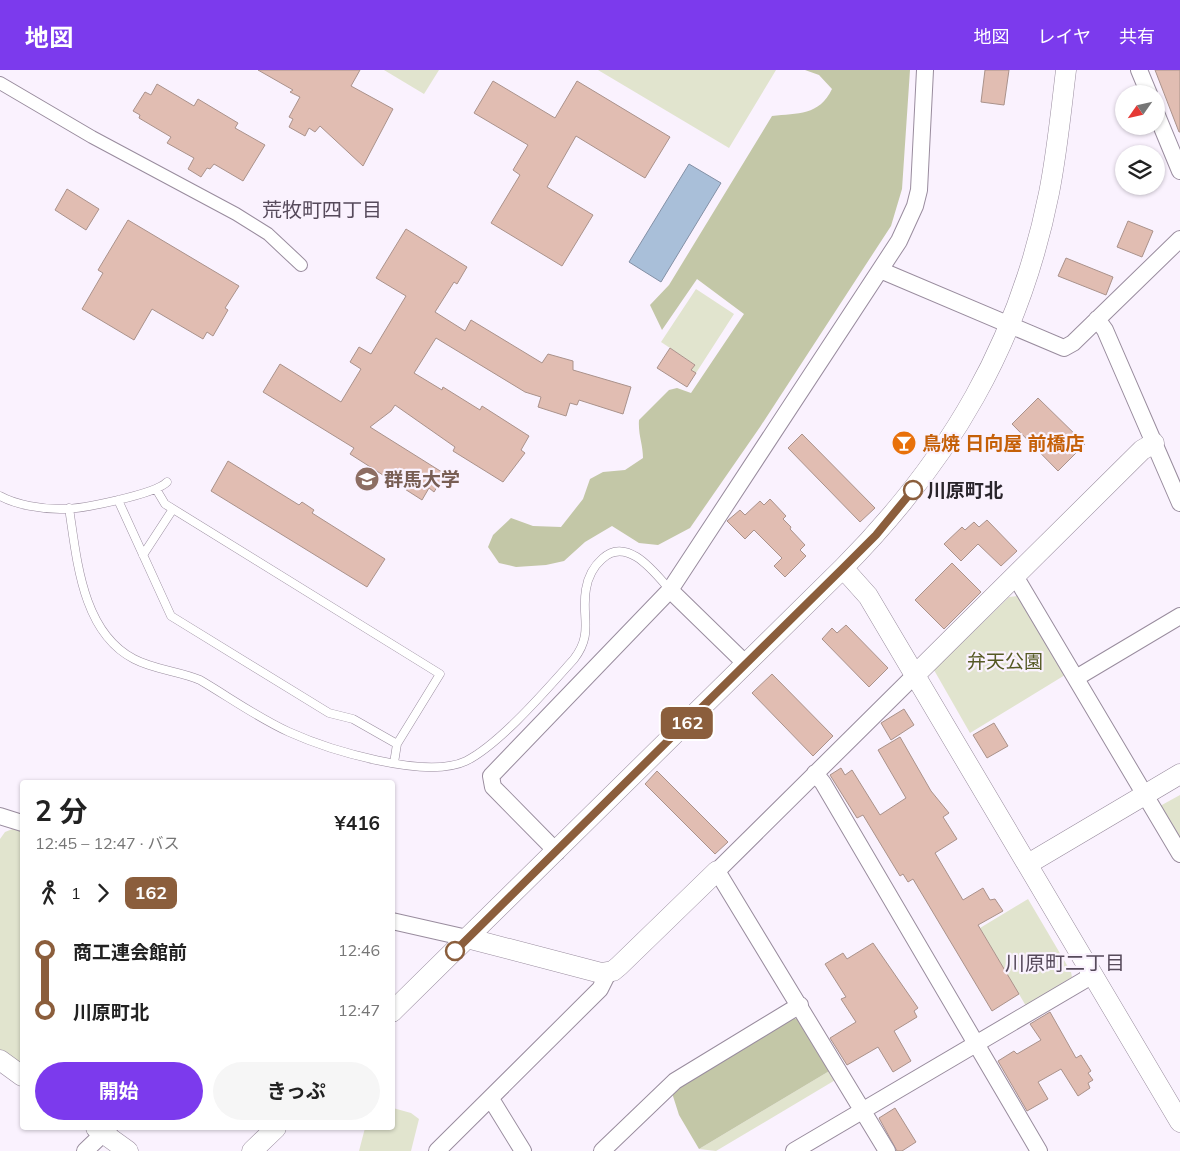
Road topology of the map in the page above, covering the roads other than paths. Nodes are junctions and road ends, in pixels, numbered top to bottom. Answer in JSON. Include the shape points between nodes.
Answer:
{"nodes":[{"id":1,"x":925,"y":70,"type":"edge"},
{"id":2,"x":1066,"y":70,"type":"edge"},
{"id":3,"x":1139,"y":70,"type":"edge"},
{"id":4,"x":0,"y":82,"type":"edge"},
{"id":5,"x":1145,"y":85,"type":"edge"},
{"id":6,"x":1165,"y":134,"type":"edge"},
{"id":7,"x":1180,"y":171,"type":"edge"},
{"id":8,"x":1180,"y":239,"type":"edge"},
{"id":9,"x":301,"y":265,"type":"dead end"},
{"id":10,"x":880,"y":270,"type":"junction"},
{"id":11,"x":1097,"y":319,"type":"junction"},
{"id":12,"x":1010,"y":326,"type":"junction"},
{"id":13,"x":1154,"y":442,"type":"junction"},
{"id":14,"x":167,"y":482,"type":"dead end"},
{"id":15,"x":156,"y":489,"type":"junction"},
{"id":16,"x":0,"y":496,"type":"edge"},
{"id":17,"x":118,"y":500,"type":"junction"},
{"id":18,"x":1180,"y":503,"type":"edge"},
{"id":19,"x":70,"y":508,"type":"junction"},
{"id":20,"x":173,"y":509,"type":"junction"},
{"id":21,"x":143,"y":556,"type":"junction"},
{"id":22,"x":843,"y":568,"type":"junction"},
{"id":23,"x":1015,"y":576,"type":"junction"},
{"id":24,"x":670,"y":590,"type":"junction"},
{"id":25,"x":1180,"y":616,"type":"edge"},
{"id":26,"x":746,"y":664,"type":"junction"},
{"id":27,"x":915,"y":676,"type":"junction"},
{"id":28,"x":1076,"y":678,"type":"junction"},
{"id":29,"x":397,"y":744,"type":"junction"},
{"id":30,"x":394,"y":763,"type":"junction"},
{"id":31,"x":815,"y":773,"type":"junction"},
{"id":32,"x":1180,"y":774,"type":"edge"},
{"id":33,"x":1145,"y":795,"type":"junction"},
{"id":34,"x":1,"y":819,"type":"edge"},
{"id":35,"x":20,"y":823,"type":"edge"},
{"id":36,"x":557,"y":852,"type":"junction"},
{"id":37,"x":1180,"y":854,"type":"edge"},
{"id":38,"x":1028,"y":864,"type":"junction"},
{"id":39,"x":718,"y":871,"type":"junction"},
{"id":40,"x":395,"y":922,"type":"edge"},
{"id":41,"x":467,"y":938,"type":"junction"},
{"id":42,"x":608,"y":973,"type":"junction"},
{"id":43,"x":1092,"y":975,"type":"junction"},
{"id":44,"x":800,"y":1005,"type":"junction"},
{"id":45,"x":395,"y":1009,"type":"edge"},
{"id":46,"x":974,"y":1044,"type":"junction"},
{"id":47,"x":0,"y":1060,"type":"edge"},
{"id":48,"x":20,"y":1075,"type":"edge"},
{"id":49,"x":491,"y":1099,"type":"junction"},
{"id":50,"x":864,"y":1111,"type":"junction"},
{"id":51,"x":1180,"y":1122,"type":"edge"},
{"id":52,"x":102,"y":1130,"type":"edge"},
{"id":53,"x":104,"y":1130,"type":"edge"},
{"id":54,"x":274,"y":1130,"type":"edge"},
{"id":55,"x":85,"y":1151,"type":"edge"},
{"id":56,"x":128,"y":1151,"type":"edge"},
{"id":57,"x":252,"y":1151,"type":"edge"},
{"id":58,"x":437,"y":1151,"type":"edge"},
{"id":59,"x":523,"y":1151,"type":"edge"},
{"id":60,"x":602,"y":1151,"type":"edge"},
{"id":61,"x":794,"y":1151,"type":"edge"},
{"id":62,"x":887,"y":1151,"type":"edge"},
{"id":63,"x":1038,"y":1151,"type":"edge"}],
"edges":[{"from":1,"to":10,"type":"street","via":[[915,206],[900,241]]},
{"from":2,"to":12,"type":"street","via":[[1049,194]]},
{"from":3,"to":5,"type":"street"},
{"from":4,"to":9,"type":"street","via":[[92,137],[236,214],[268,234]]},
{"from":6,"to":7,"type":"street"},
{"from":8,"to":11,"type":"street"},
{"from":10,"to":12,"type":"street"},
{"from":10,"to":24,"type":"street"},
{"from":11,"to":12,"type":"street","via":[[1064,348]]},
{"from":11,"to":13,"type":"street","via":[[1105,330]]},
{"from":12,"to":22,"type":"street","via":[[986,376],[944,448],[897,510]]},
{"from":13,"to":18,"type":"street"},
{"from":13,"to":23,"type":"street","via":[[1142,450]]},
{"from":14,"to":15,"type":"lane"},
{"from":15,"to":17,"type":"lane"},
{"from":15,"to":20,"type":"lane","via":[[159,498]]},
{"from":16,"to":19,"type":"lane","via":[[34,506]]},
{"from":17,"to":19,"type":"lane"},
{"from":17,"to":21,"type":"lane"},
{"from":19,"to":30,"type":"lane","via":[[89,604],[104,632],[123,652],[150,665],[200,680],[288,732],[344,751]]},
{"from":20,"to":21,"type":"lane"},
{"from":20,"to":29,"type":"lane","via":[[440,674]]},
{"from":21,"to":29,"type":"lane","via":[[168,612],[184,626],[329,713],[353,719]]},
{"from":22,"to":26,"type":"street"},
{"from":22,"to":27,"type":"street","via":[[868,596]]},
{"from":23,"to":27,"type":"street"},
{"from":23,"to":28,"type":"street"},
{"from":24,"to":26,"type":"street"},
{"from":24,"to":30,"type":"lane","via":[[633,555],[622,551],[604,556],[588,580],[586,634],[579,653],[493,742],[473,757],[451,766],[420,768]]},
{"from":24,"to":36,"type":"street","via":[[491,776],[493,787]]},
{"from":25,"to":28,"type":"street"},
{"from":26,"to":36,"type":"street"},
{"from":27,"to":31,"type":"street"},
{"from":27,"to":38,"type":"street"},
{"from":28,"to":33,"type":"street"},
{"from":29,"to":30,"type":"lane"},
{"from":31,"to":39,"type":"street"},
{"from":31,"to":46,"type":"street"},
{"from":32,"to":33,"type":"street"},
{"from":33,"to":37,"type":"street"},
{"from":33,"to":38,"type":"street"},
{"from":34,"to":35,"type":"street"},
{"from":36,"to":41,"type":"street"},
{"from":38,"to":43,"type":"street"},
{"from":39,"to":42,"type":"street","via":[[620,966]]},
{"from":39,"to":44,"type":"street"},
{"from":40,"to":41,"type":"street"},
{"from":41,"to":42,"type":"street"},
{"from":41,"to":45,"type":"street"},
{"from":42,"to":49,"type":"street","via":[[600,989]]},
{"from":43,"to":46,"type":"street"},
{"from":43,"to":51,"type":"street"},
{"from":44,"to":50,"type":"street"},
{"from":44,"to":60,"type":"street","via":[[675,1081]]},
{"from":46,"to":50,"type":"street"},
{"from":46,"to":63,"type":"street"},
{"from":47,"to":48,"type":"street"},
{"from":49,"to":58,"type":"street"},
{"from":49,"to":59,"type":"street"},
{"from":50,"to":61,"type":"street"},
{"from":50,"to":62,"type":"street"},
{"from":52,"to":55,"type":"street"},
{"from":53,"to":56,"type":"street"},
{"from":54,"to":57,"type":"street"}]}
